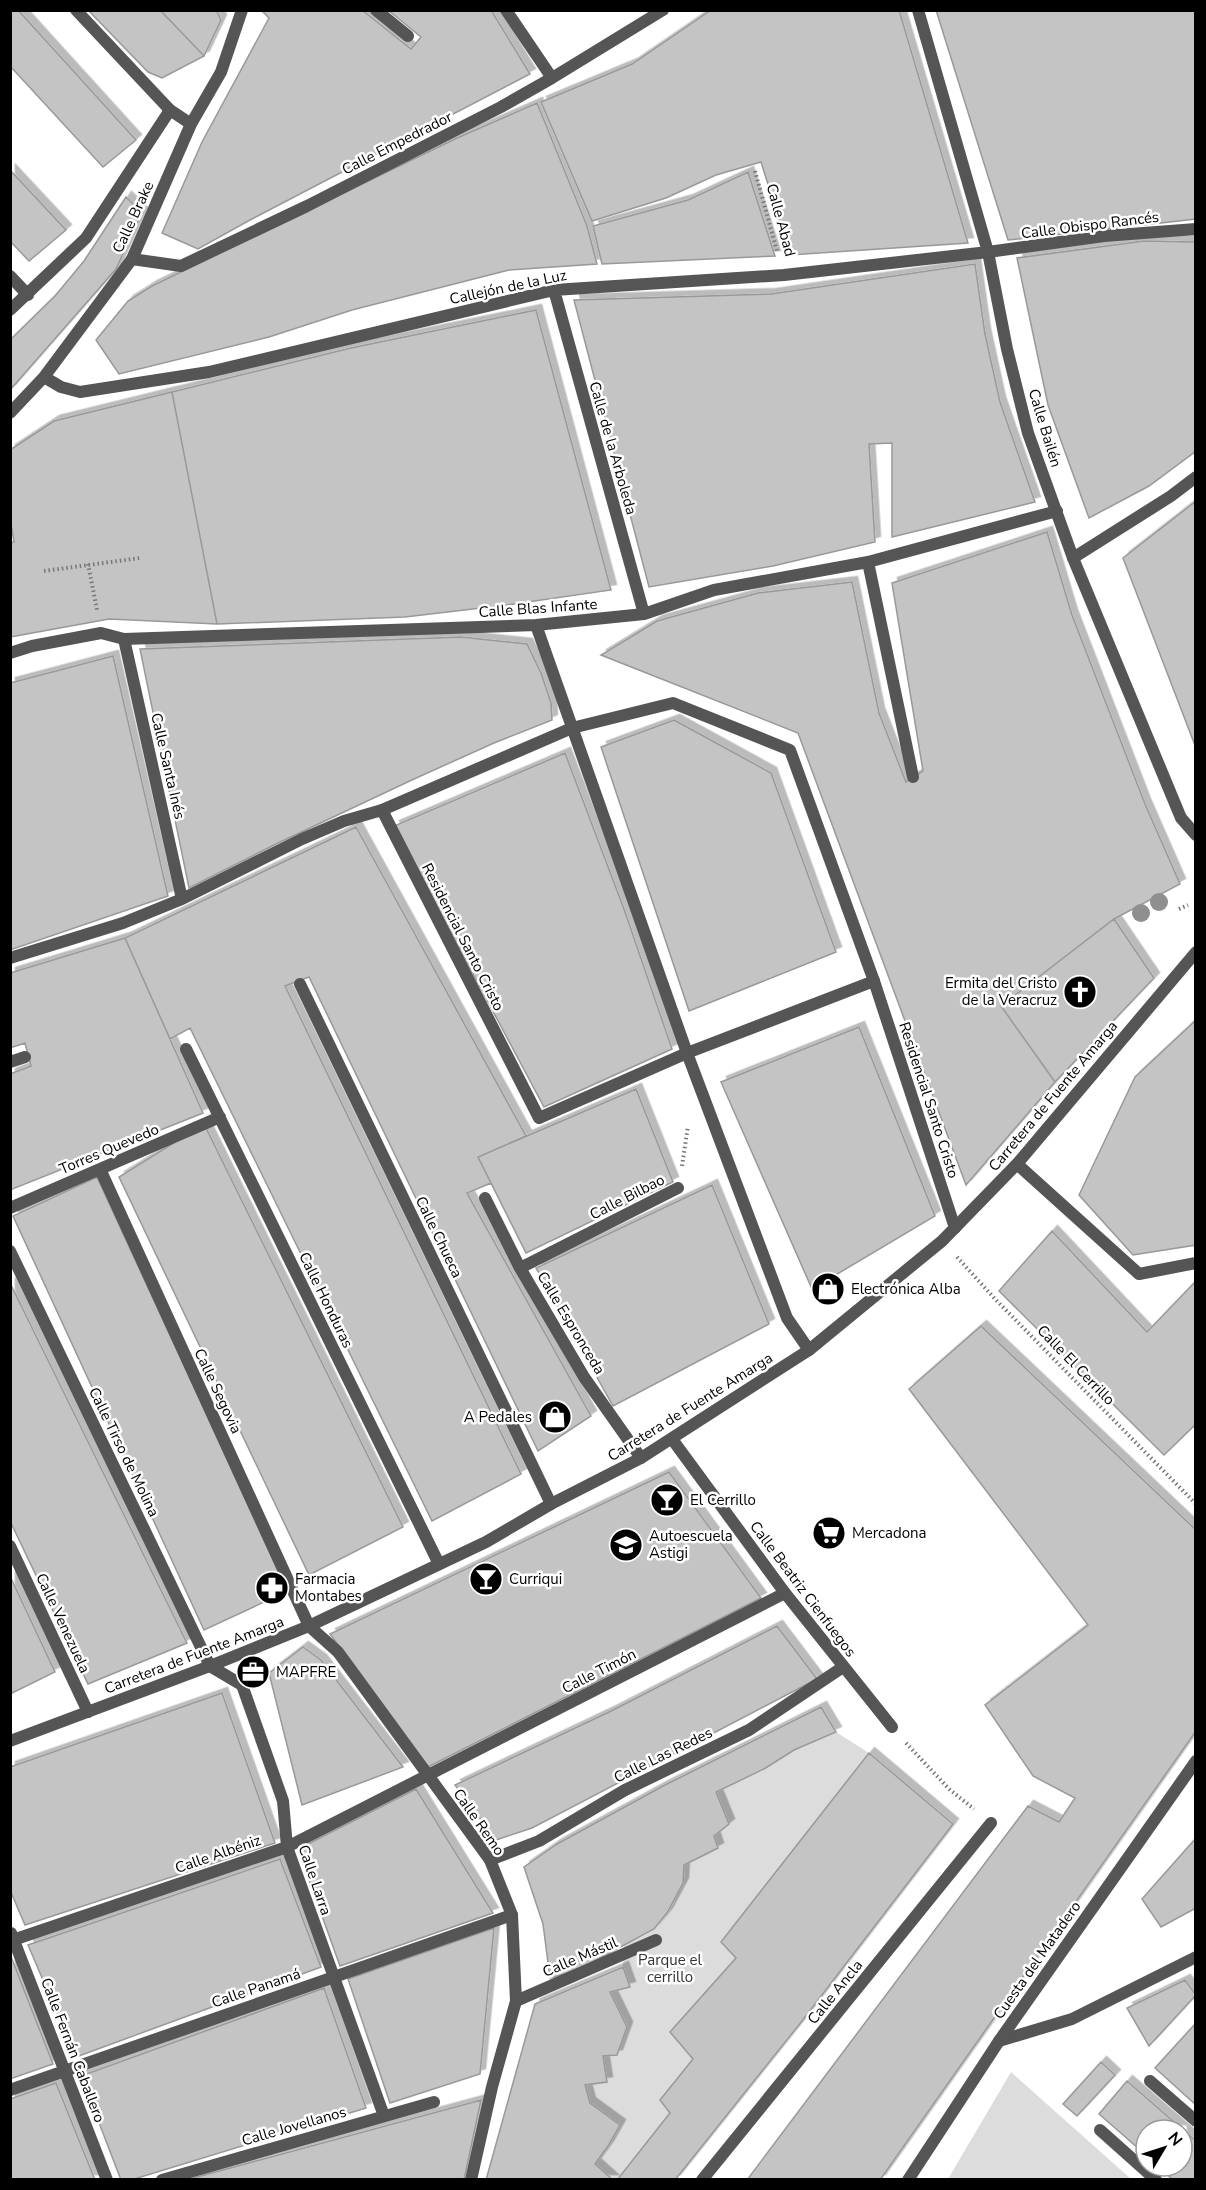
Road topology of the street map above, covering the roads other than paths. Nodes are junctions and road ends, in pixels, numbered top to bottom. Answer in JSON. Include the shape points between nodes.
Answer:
{"nodes":[{"id":1,"x":76,"y":10,"type":"edge"},
{"id":2,"x":242,"y":10,"type":"edge"},
{"id":3,"x":376,"y":10,"type":"edge"},
{"id":4,"x":506,"y":10,"type":"edge"},
{"id":5,"x":663,"y":10,"type":"edge"},
{"id":6,"x":918,"y":10,"type":"edge"},
{"id":7,"x":408,"y":36,"type":"dead end"},
{"id":8,"x":552,"y":78,"type":"junction"},
{"id":9,"x":170,"y":110,"type":"junction"},
{"id":10,"x":191,"y":124,"type":"junction"},
{"id":11,"x":1196,"y":229,"type":"edge"},
{"id":12,"x":988,"y":252,"type":"junction"},
{"id":13,"x":132,"y":259,"type":"junction"},
{"id":14,"x":10,"y":276,"type":"edge"},
{"id":15,"x":554,"y":290,"type":"junction"},
{"id":16,"x":28,"y":295,"type":"junction"},
{"id":17,"x":10,"y":310,"type":"edge"},
{"id":18,"x":44,"y":377,"type":"junction"},
{"id":19,"x":10,"y":412,"type":"edge"},
{"id":20,"x":1196,"y":477,"type":"edge"},
{"id":21,"x":1057,"y":511,"type":"junction"},
{"id":22,"x":1073,"y":558,"type":"junction"},
{"id":23,"x":868,"y":562,"type":"junction"},
{"id":24,"x":644,"y":614,"type":"junction"},
{"id":25,"x":536,"y":625,"type":"junction"},
{"id":26,"x":124,"y":639,"type":"junction"},
{"id":27,"x":10,"y":653,"type":"edge"},
{"id":28,"x":572,"y":728,"type":"junction"},
{"id":29,"x":913,"y":777,"type":"dead end"},
{"id":30,"x":382,"y":810,"type":"junction"},
{"id":31,"x":1196,"y":835,"type":"edge"},
{"id":32,"x":182,"y":899,"type":"junction"},
{"id":33,"x":1196,"y":952,"type":"edge"},
{"id":34,"x":10,"y":958,"type":"edge"},
{"id":35,"x":874,"y":981,"type":"junction"},
{"id":36,"x":300,"y":984,"type":"dead end"},
{"id":37,"x":186,"y":1049,"type":"dead end"},
{"id":38,"x":687,"y":1053,"type":"junction"},
{"id":39,"x":25,"y":1057,"type":"dead end"},
{"id":40,"x":10,"y":1062,"type":"edge"},
{"id":41,"x":220,"y":1117,"type":"junction"},
{"id":42,"x":1017,"y":1164,"type":"junction"},
{"id":43,"x":100,"y":1169,"type":"junction"},
{"id":44,"x":678,"y":1188,"type":"road end"},
{"id":45,"x":484,"y":1198,"type":"dead end"},
{"id":46,"x":10,"y":1208,"type":"edge"},
{"id":47,"x":955,"y":1228,"type":"junction"},
{"id":48,"x":10,"y":1251,"type":"edge"},
{"id":49,"x":1196,"y":1263,"type":"edge"},
{"id":50,"x":520,"y":1268,"type":"junction"},
{"id":51,"x":809,"y":1350,"type":"junction"},
{"id":52,"x":672,"y":1439,"type":"junction"},
{"id":53,"x":641,"y":1458,"type":"junction"},
{"id":54,"x":551,"y":1504,"type":"junction"},
{"id":55,"x":10,"y":1546,"type":"edge"},
{"id":56,"x":439,"y":1564,"type":"junction"},
{"id":57,"x":784,"y":1593,"type":"junction"},
{"id":58,"x":309,"y":1626,"type":"junction"},
{"id":59,"x":210,"y":1666,"type":"junction"},
{"id":60,"x":843,"y":1667,"type":"junction"},
{"id":61,"x":88,"y":1713,"type":"junction"},
{"id":62,"x":892,"y":1727,"type":"road end"},
{"id":63,"x":10,"y":1741,"type":"edge"},
{"id":64,"x":1196,"y":1761,"type":"edge"},
{"id":65,"x":428,"y":1776,"type":"junction"},
{"id":66,"x":991,"y":1823,"type":"road end"},
{"id":67,"x":287,"y":1847,"type":"junction"},
{"id":68,"x":490,"y":1860,"type":"junction"},
{"id":69,"x":512,"y":1915,"type":"junction"},
{"id":70,"x":11,"y":1938,"type":"edge"},
{"id":71,"x":656,"y":1940,"type":"dead end"},
{"id":72,"x":1196,"y":1957,"type":"edge"},
{"id":73,"x":333,"y":1977,"type":"junction"},
{"id":74,"x":516,"y":2001,"type":"junction"},
{"id":75,"x":999,"y":2040,"type":"junction"},
{"id":76,"x":64,"y":2071,"type":"junction"},
{"id":77,"x":1150,"y":2081,"type":"dead end"},
{"id":78,"x":10,"y":2090,"type":"edge"},
{"id":79,"x":434,"y":2102,"type":"dead end"},
{"id":80,"x":384,"y":2116,"type":"junction"},
{"id":81,"x":1196,"y":2121,"type":"edge"},
{"id":82,"x":1100,"y":2130,"type":"dead end"},
{"id":83,"x":107,"y":2180,"type":"edge"},
{"id":84,"x":162,"y":2180,"type":"edge"},
{"id":85,"x":471,"y":2180,"type":"edge"},
{"id":86,"x":702,"y":2180,"type":"edge"},
{"id":87,"x":908,"y":2180,"type":"edge"},
{"id":88,"x":1156,"y":2180,"type":"edge"}],
"edges":[{"from":1,"to":9,"type":"street"},
{"from":2,"to":10,"type":"street","name":"Calle Brake","via":[[221,72]]},
{"from":3,"to":7,"type":"street"},
{"from":4,"to":8,"type":"street"},
{"from":5,"to":8,"type":"street","name":"Calle Empedrador"},
{"from":6,"to":12,"type":"street","name":"Calle Bailén"},
{"from":8,"to":13,"type":"street","name":"Calle Empedrador","via":[[181,266]]},
{"from":9,"to":10,"type":"street"},
{"from":9,"to":16,"type":"street","via":[[86,238]]},
{"from":10,"to":13,"type":"street","name":"Calle Brake"},
{"from":11,"to":12,"type":"street","name":"Calle Obispo Rancés","via":[[1104,236]]},
{"from":12,"to":15,"type":"street","name":"Callejón de la Luz","via":[[784,275]]},
{"from":12,"to":21,"type":"street","name":"Calle Bailén","via":[[1028,433]]},
{"from":13,"to":18,"type":"street","name":"Calle Brake"},
{"from":14,"to":16,"type":"street"},
{"from":15,"to":18,"type":"street","name":"Callejón de la Luz","via":[[209,372],[81,392]]},
{"from":15,"to":24,"type":"street","name":"Calle de la Arboleda"},
{"from":16,"to":17,"type":"street"},
{"from":18,"to":19,"type":"street","name":"Calle Brake"},
{"from":20,"to":22,"type":"street"},
{"from":21,"to":22,"type":"street","name":"Calle Bailén"},
{"from":21,"to":23,"type":"street","name":"Calle Blas Infante"},
{"from":22,"to":31,"type":"street","name":"Calle Bailén","via":[[1181,818]]},
{"from":23,"to":24,"type":"street","name":"Calle Blas Infante","via":[[714,590]]},
{"from":23,"to":29,"type":"street"},
{"from":24,"to":25,"type":"street","name":"Calle Blas Infante"},
{"from":25,"to":26,"type":"street","name":"Calle Blas Infante"},
{"from":25,"to":28,"type":"street"},
{"from":26,"to":27,"type":"street","name":"Calle Blas Infante","via":[[101,633]]},
{"from":26,"to":32,"type":"street","name":"Calle Santa Inés"},
{"from":28,"to":30,"type":"street","name":"Residencial Santo Cristo"},
{"from":28,"to":35,"type":"street","name":"Residencial Santo Cristo","via":[[673,703],[790,750]]},
{"from":28,"to":38,"type":"street"},
{"from":30,"to":32,"type":"street","via":[[344,820]]},
{"from":30,"to":38,"type":"street","name":"Residencial Santo Cristo","via":[[539,1118]]},
{"from":32,"to":34,"type":"street","via":[[123,924]]},
{"from":33,"to":42,"type":"street","name":"Carretera de Fuente Amarga"},
{"from":35,"to":38,"type":"street","name":"Residencial Santo Cristo"},
{"from":35,"to":47,"type":"street","name":"Residencial Santo Cristo"},
{"from":36,"to":54,"type":"street","name":"Calle Chueca"},
{"from":37,"to":41,"type":"street","name":"Calle Honduras"},
{"from":38,"to":51,"type":"street","via":[[788,1318]]},
{"from":39,"to":40,"type":"street"},
{"from":41,"to":43,"type":"street","name":"Torres Quevedo"},
{"from":41,"to":56,"type":"street","name":"Calle Honduras"},
{"from":42,"to":47,"type":"street","name":"Carretera de Fuente Amarga"},
{"from":42,"to":49,"type":"street","via":[[1139,1274]]},
{"from":43,"to":46,"type":"street","name":"Torres Quevedo"},
{"from":43,"to":58,"type":"street","name":"Calle Segovia"},
{"from":44,"to":50,"type":"street","name":"Calle Bilbao"},
{"from":45,"to":50,"type":"street","name":"Calle Espronceda"},
{"from":47,"to":51,"type":"street","name":"Carretera de Fuente Amarga"},
{"from":48,"to":59,"type":"street","name":"Calle Tirso de Molina"},
{"from":50,"to":53,"type":"street","name":"Calle Espronceda","via":[[584,1377]]},
{"from":51,"to":52,"type":"street","name":"Carretera de Fuente Amarga"},
{"from":52,"to":53,"type":"street","name":"Carretera de Fuente Amarga"},
{"from":52,"to":57,"type":"street","name":"Calle Beatriz Cienfuegos"},
{"from":53,"to":54,"type":"street","name":"Carretera de Fuente Amarga"},
{"from":54,"to":56,"type":"street","name":"Carretera de Fuente Amarga"},
{"from":55,"to":61,"type":"street","name":"Calle Venezuela"},
{"from":56,"to":58,"type":"street","name":"Carretera de Fuente Amarga"},
{"from":57,"to":60,"type":"street","name":"Calle Beatriz Cienfuegos"},
{"from":57,"to":65,"type":"street","name":"Calle Timón"},
{"from":58,"to":59,"type":"street","name":"Carretera de Fuente Amarga"},
{"from":58,"to":65,"type":"street","name":"Calle Remo","via":[[338,1652]]},
{"from":59,"to":61,"type":"street","name":"Carretera de Fuente Amarga"},
{"from":59,"to":67,"type":"street","name":"Calle Larra","via":[[242,1685],[283,1801]]},
{"from":60,"to":62,"type":"street","name":"Calle Beatriz Cienfuegos"},
{"from":60,"to":68,"type":"street","name":"Calle Las Redes","via":[[749,1730],[625,1790],[539,1841]]},
{"from":61,"to":63,"type":"street","name":"Carretera de Fuente Amarga"},
{"from":64,"to":75,"type":"street","name":"Cuesta del Matadero"},
{"from":65,"to":67,"type":"street","name":"Calle Albéniz"},
{"from":65,"to":68,"type":"street","name":"Calle Remo"},
{"from":66,"to":86,"type":"street","name":"Calle Ancla"},
{"from":67,"to":70,"type":"street","name":"Calle Albéniz"},
{"from":67,"to":73,"type":"street","name":"Calle Larra"},
{"from":68,"to":69,"type":"street","name":"Calle Remo"},
{"from":69,"to":73,"type":"street","name":"Calle Panamá"},
{"from":69,"to":74,"type":"street","name":"Calle Remo"},
{"from":70,"to":76,"type":"street","name":"Calle Fernán Caballero"},
{"from":71,"to":74,"type":"street","name":"Calle Mástil"},
{"from":72,"to":75,"type":"street","via":[[1072,2019]]},
{"from":73,"to":76,"type":"street","name":"Calle Panamá"},
{"from":73,"to":80,"type":"street","name":"Calle Larra"},
{"from":74,"to":85,"type":"street","name":"Calle Remo"},
{"from":75,"to":87,"type":"street","name":"Cuesta del Matadero"},
{"from":76,"to":78,"type":"street","name":"Calle Panamá"},
{"from":76,"to":83,"type":"street","name":"Calle Fernán Caballero"},
{"from":77,"to":81,"type":"street"},
{"from":79,"to":80,"type":"street","name":"Calle Jovellanos"},
{"from":80,"to":84,"type":"street","name":"Calle Jovellanos"},
{"from":82,"to":88,"type":"street"}]}
